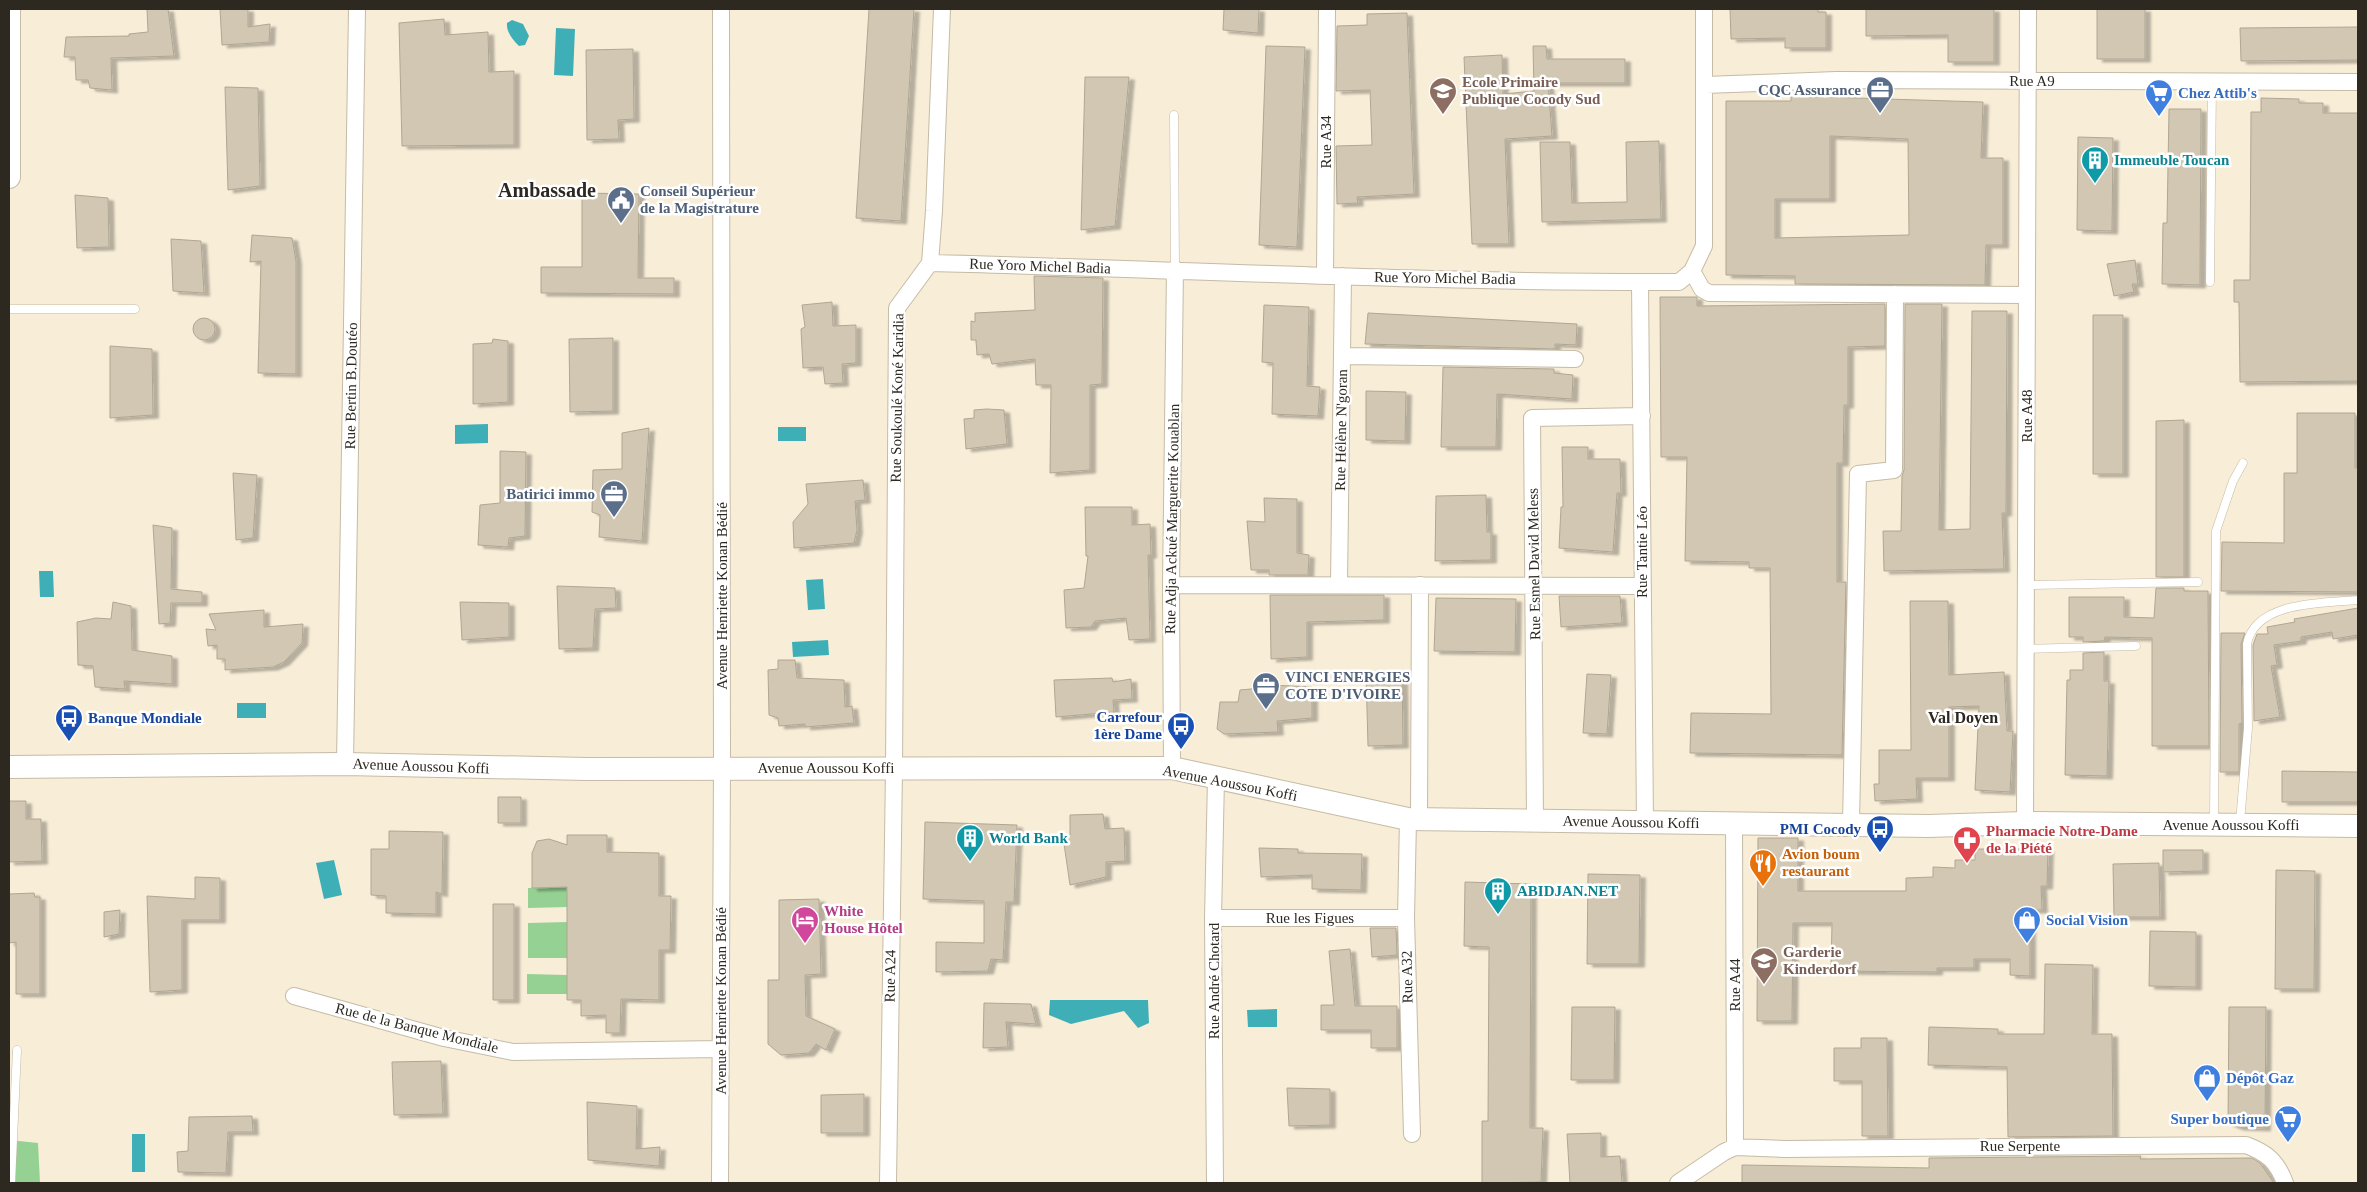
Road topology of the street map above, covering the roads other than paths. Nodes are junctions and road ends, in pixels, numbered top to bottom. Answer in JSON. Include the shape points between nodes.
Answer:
{"nodes":[{"id":1,"x":9,"y":9,"type":"edge"},
{"id":2,"x":357,"y":9,"type":"edge"},
{"id":3,"x":721,"y":9,"type":"edge"},
{"id":4,"x":942,"y":9,"type":"edge"},
{"id":5,"x":1327,"y":9,"type":"edge"},
{"id":6,"x":1704,"y":9,"type":"edge"},
{"id":7,"x":2028,"y":9,"type":"edge"},
{"id":8,"x":2028,"y":81,"type":"junction"},
{"id":9,"x":2212,"y":82,"type":"junction"},
{"id":10,"x":2358,"y":82,"type":"edge"},
{"id":11,"x":1705,"y":85,"type":"junction"},
{"id":12,"x":1174,"y":115,"type":"dead end"},
{"id":13,"x":9,"y":177,"type":"edge"},
{"id":14,"x":930,"y":263,"type":"junction"},
{"id":15,"x":1175,"y":269,"type":"junction"},
{"id":16,"x":1692,"y":271,"type":"junction"},
{"id":17,"x":1325,"y":276,"type":"junction"},
{"id":18,"x":1343,"y":276,"type":"junction"},
{"id":19,"x":1640,"y":282,"type":"junction"},
{"id":20,"x":2210,"y":282,"type":"dead end"},
{"id":21,"x":1895,"y":294,"type":"junction"},
{"id":22,"x":2027,"y":295,"type":"junction"},
{"id":23,"x":9,"y":309,"type":"edge"},
{"id":24,"x":135,"y":309,"type":"dead end"},
{"id":25,"x":1342,"y":356,"type":"junction"},
{"id":26,"x":1575,"y":359,"type":"dead end"},
{"id":27,"x":1642,"y":416,"type":"junction"},
{"id":28,"x":2243,"y":462,"type":"dead end"},
{"id":29,"x":2198,"y":582,"type":"dead end"},
{"id":30,"x":1339,"y":584,"type":"junction"},
{"id":31,"x":2026,"y":584,"type":"junction"},
{"id":32,"x":1171,"y":585,"type":"junction"},
{"id":33,"x":1420,"y":585,"type":"junction"},
{"id":34,"x":1534,"y":586,"type":"junction"},
{"id":35,"x":1642,"y":586,"type":"junction"},
{"id":36,"x":2358,"y":600,"type":"edge"},
{"id":37,"x":2136,"y":646,"type":"dead end"},
{"id":38,"x":2026,"y":649,"type":"junction"},
{"id":39,"x":345,"y":764,"type":"junction"},
{"id":40,"x":9,"y":767,"type":"edge"},
{"id":41,"x":722,"y":767,"type":"junction"},
{"id":42,"x":1172,"y":768,"type":"junction"},
{"id":43,"x":894,"y":769,"type":"junction"},
{"id":44,"x":1216,"y":778,"type":"junction"},
{"id":45,"x":1414,"y":819,"type":"junction"},
{"id":46,"x":1535,"y":820,"type":"junction"},
{"id":47,"x":1645,"y":823,"type":"junction"},
{"id":48,"x":2025,"y":823,"type":"junction"},
{"id":49,"x":1734,"y":824,"type":"junction"},
{"id":50,"x":1851,"y":824,"type":"junction"},
{"id":51,"x":2214,"y":825,"type":"junction"},
{"id":52,"x":2239,"y":825,"type":"junction"},
{"id":53,"x":2358,"y":826,"type":"edge"},
{"id":54,"x":1213,"y":918,"type":"junction"},
{"id":55,"x":1406,"y":918,"type":"junction"},
{"id":56,"x":294,"y":996,"type":"dead end"},
{"id":57,"x":720,"y":1049,"type":"junction"},
{"id":58,"x":17,"y":1050,"type":"dead end"},
{"id":59,"x":1412,"y":1134,"type":"dead end"},
{"id":60,"x":1736,"y":1146,"type":"junction"},
{"id":61,"x":12,"y":1183,"type":"edge"},
{"id":62,"x":720,"y":1183,"type":"edge"},
{"id":63,"x":888,"y":1183,"type":"edge"},
{"id":64,"x":1215,"y":1183,"type":"edge"},
{"id":65,"x":1678,"y":1183,"type":"edge"},
{"id":66,"x":2285,"y":1183,"type":"edge"}],
"edges":[{"from":1,"to":13,"type":"street"},
{"from":2,"to":39,"type":"street","name":"Rue Bertin B.Doutéo"},
{"from":3,"to":41,"type":"street","name":"Avenue Henriette Konan Bédié"},
{"from":4,"to":14,"type":"street"},
{"from":5,"to":17,"type":"street","name":"Rue A34"},
{"from":6,"to":11,"type":"street"},
{"from":7,"to":8,"type":"street","name":"Rue A48"},
{"from":8,"to":9,"type":"street","name":"Rue A9"},
{"from":8,"to":11,"type":"street","name":"Rue A9","via":[[1836,80]]},
{"from":8,"to":22,"type":"street","name":"Rue A48"},
{"from":9,"to":10,"type":"street","name":"Rue A9"},
{"from":9,"to":20,"type":"lane"},
{"from":11,"to":16,"type":"street","via":[[1704,246]]},
{"from":12,"to":15,"type":"lane"},
{"from":14,"to":15,"type":"street","name":"Rue Yoro Michel Badia"},
{"from":14,"to":43,"type":"street","name":"Rue Soukoulé Koné Karidia","via":[[897,308]]},
{"from":15,"to":17,"type":"street","name":"Rue Yoro Michel Badia"},
{"from":15,"to":32,"type":"street","name":"Rue Adja Ackué Marguerite Kouablan"},
{"from":16,"to":19,"type":"street","name":"Rue Yoro Michel Badia","via":[[1678,282]]},
{"from":16,"to":21,"type":"street","via":[[1702,289],[1709,293]]},
{"from":17,"to":18,"type":"street","name":"Rue Yoro Michel Badia"},
{"from":18,"to":19,"type":"street","name":"Rue Yoro Michel Badia"},
{"from":18,"to":25,"type":"street","name":"Rue Hélène N'goran"},
{"from":19,"to":27,"type":"street","name":"Rue Tantie Léo"},
{"from":21,"to":22,"type":"street"},
{"from":21,"to":50,"type":"street","via":[[1894,470],[1858,474]]},
{"from":22,"to":31,"type":"street","name":"Rue A48"},
{"from":23,"to":24,"type":"lane"},
{"from":25,"to":26,"type":"street"},
{"from":25,"to":30,"type":"street","name":"Rue Hélène N'goran"},
{"from":27,"to":34,"type":"street","name":"Rue Esmel David Meless","via":[[1532,418]]},
{"from":27,"to":35,"type":"street","name":"Rue Tantie Léo"},
{"from":28,"to":51,"type":"lane","via":[[2216,531]]},
{"from":29,"to":31,"type":"lane"},
{"from":30,"to":32,"type":"street"},
{"from":30,"to":33,"type":"street"},
{"from":31,"to":38,"type":"street","name":"Rue A48"},
{"from":32,"to":42,"type":"street","name":"Rue Adja Ackué Marguerite Kouablan"},
{"from":33,"to":34,"type":"street"},
{"from":33,"to":45,"type":"street","name":"Rue A32"},
{"from":34,"to":35,"type":"street"},
{"from":34,"to":46,"type":"street","name":"Rue Esmel David Meless"},
{"from":35,"to":47,"type":"street","name":"Rue Tantie Léo"},
{"from":36,"to":52,"type":"lane","via":[[2298,605],[2258,621],[2249,633],[2248,728]]},
{"from":37,"to":38,"type":"lane"},
{"from":38,"to":48,"type":"street","name":"Rue A48"},
{"from":39,"to":40,"type":"street","name":"Avenue Aoussou Koffi"},
{"from":39,"to":41,"type":"street","name":"Avenue Aoussou Koffi","via":[[550,769]]},
{"from":41,"to":43,"type":"street","name":"Avenue Aoussou Koffi"},
{"from":41,"to":57,"type":"street","name":"Avenue Henriette Konan Bédié"},
{"from":42,"to":43,"type":"street","name":"Avenue Aoussou Koffi"},
{"from":42,"to":44,"type":"street","name":"Avenue Aoussou Koffi"},
{"from":43,"to":63,"type":"street","name":"Rue A24"},
{"from":44,"to":45,"type":"street","name":"Avenue Aoussou Koffi"},
{"from":44,"to":54,"type":"street","name":"Rue André Chotard"},
{"from":45,"to":46,"type":"street","name":"Avenue Aoussou Koffi"},
{"from":45,"to":55,"type":"street","name":"Rue A32"},
{"from":46,"to":47,"type":"street","name":"Avenue Aoussou Koffi"},
{"from":47,"to":49,"type":"street","name":"Avenue Aoussou Koffi"},
{"from":48,"to":50,"type":"street","name":"Avenue Aoussou Koffi"},
{"from":48,"to":51,"type":"street","name":"Avenue Aoussou Koffi"},
{"from":49,"to":50,"type":"street","name":"Avenue Aoussou Koffi"},
{"from":49,"to":60,"type":"street","name":"Rue A44"},
{"from":51,"to":52,"type":"street","name":"Avenue Aoussou Koffi"},
{"from":52,"to":53,"type":"street","name":"Avenue Aoussou Koffi"},
{"from":54,"to":55,"type":"street","name":"Rue les Figues"},
{"from":54,"to":64,"type":"street","name":"Rue André Chotard"},
{"from":55,"to":59,"type":"street","name":"Rue A32"},
{"from":56,"to":57,"type":"street","name":"Rue de la Banque Mondiale","via":[[444,1038],[513,1052]]},
{"from":57,"to":62,"type":"street","name":"Avenue Henriette Konan Bédié"},
{"from":58,"to":61,"type":"lane"},
{"from":60,"to":65,"type":"street"},
{"from":60,"to":66,"type":"street","name":"Rue Serpente","via":[[1786,1149],[2246,1145],[2267,1154]]}]}
